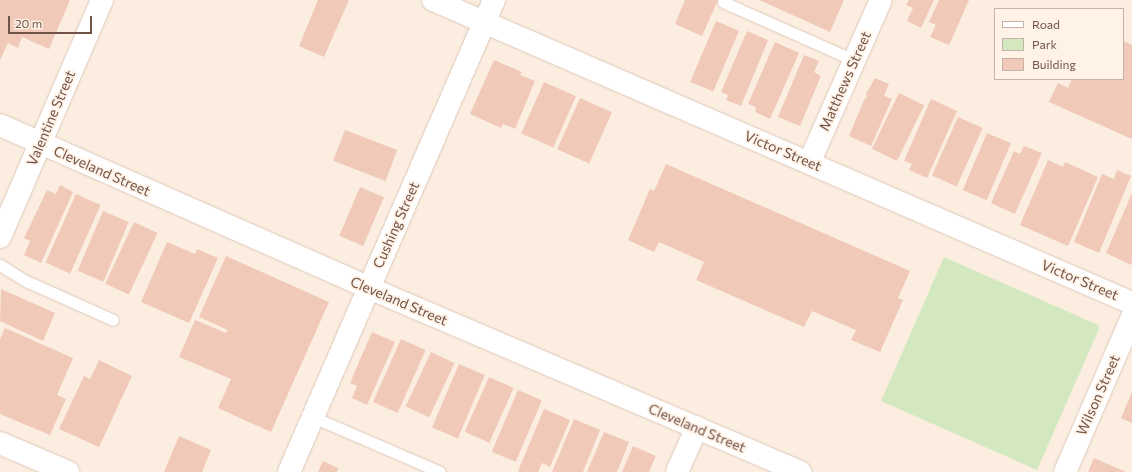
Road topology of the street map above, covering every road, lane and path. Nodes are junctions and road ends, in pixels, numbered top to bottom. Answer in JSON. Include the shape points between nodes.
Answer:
{"nodes":[{"id":1,"x":102,"y":0,"type":"edge"},
{"id":2,"x":433,"y":0,"type":"edge"},
{"id":3,"x":494,"y":0,"type":"edge"},
{"id":4,"x":881,"y":0,"type":"edge"},
{"id":5,"x":723,"y":2,"type":"dead end"},
{"id":6,"x":484,"y":22,"type":"junction"},
{"id":7,"x":854,"y":60,"type":"junction"},
{"id":8,"x":0,"y":125,"type":"edge"},
{"id":9,"x":40,"y":143,"type":"junction"},
{"id":10,"x":809,"y":163,"type":"junction"},
{"id":11,"x":0,"y":237,"type":"edge"},
{"id":12,"x":0,"y":265,"type":"edge"},
{"id":13,"x":369,"y":288,"type":"junction"},
{"id":14,"x":1132,"y":303,"type":"edge"},
{"id":15,"x":1132,"y":317,"type":"edge"},
{"id":16,"x":113,"y":320,"type":"dead end"},
{"id":17,"x":313,"y":417,"type":"junction"},
{"id":18,"x":696,"y":427,"type":"junction"},
{"id":19,"x":0,"y":442,"type":"edge"},
{"id":20,"x":68,"y":472,"type":"edge"},
{"id":21,"x":289,"y":472,"type":"edge"},
{"id":22,"x":440,"y":472,"type":"edge"},
{"id":23,"x":677,"y":472,"type":"edge"},
{"id":24,"x":800,"y":472,"type":"edge"},
{"id":25,"x":1065,"y":472,"type":"edge"}],
"edges":[{"from":1,"to":9,"type":"street","name":"Valentine Street"},
{"from":2,"to":6,"type":"street","name":"Victor Street"},
{"from":3,"to":6,"type":"street","name":"Cushing Street"},
{"from":4,"to":7,"type":"street","name":"Matthews Street"},
{"from":5,"to":7,"type":"lane"},
{"from":6,"to":10,"type":"street","name":"Victor Street"},
{"from":6,"to":13,"type":"street","name":"Cushing Street"},
{"from":7,"to":10,"type":"street","name":"Matthews Street"},
{"from":8,"to":9,"type":"street","name":"Cleveland Street"},
{"from":9,"to":11,"type":"street","name":"Valentine Street"},
{"from":9,"to":13,"type":"street","name":"Cleveland Street"},
{"from":10,"to":14,"type":"street","name":"Victor Street"},
{"from":12,"to":16,"type":"lane","via":[[26,281]]},
{"from":13,"to":17,"type":"street","name":"Cushing Street"},
{"from":13,"to":18,"type":"street","name":"Cleveland Street"},
{"from":15,"to":25,"type":"street","name":"Wilson Street"},
{"from":17,"to":21,"type":"street","name":"Cushing Street"},
{"from":17,"to":22,"type":"lane"},
{"from":18,"to":23,"type":"street"},
{"from":18,"to":24,"type":"street","name":"Cleveland Street"},
{"from":19,"to":20,"type":"street"}]}
